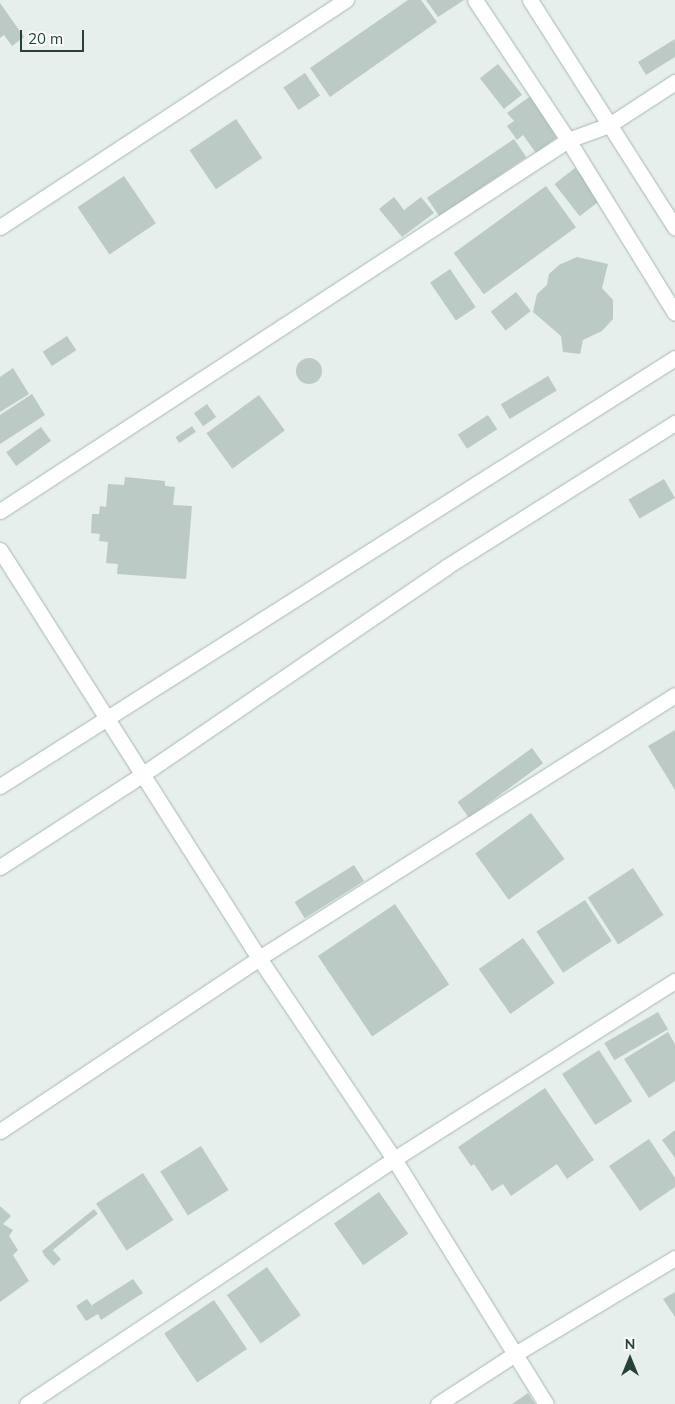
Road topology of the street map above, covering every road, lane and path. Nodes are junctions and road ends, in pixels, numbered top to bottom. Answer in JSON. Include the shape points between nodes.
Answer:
{"nodes":[{"id":1,"x":346,"y":0,"type":"edge"},
{"id":2,"x":475,"y":0,"type":"edge"},
{"id":3,"x":530,"y":0,"type":"edge"},
{"id":4,"x":675,"y":82,"type":"edge"},
{"id":5,"x":609,"y":125,"type":"junction"},
{"id":6,"x":568,"y":140,"type":"junction"},
{"id":7,"x":0,"y":227,"type":"edge"},
{"id":8,"x":675,"y":228,"type":"edge"},
{"id":9,"x":675,"y":313,"type":"edge"},
{"id":10,"x":675,"y":358,"type":"edge"},
{"id":11,"x":675,"y":422,"type":"edge"},
{"id":12,"x":0,"y":511,"type":"edge"},
{"id":13,"x":0,"y":550,"type":"edge"},
{"id":14,"x":675,"y":695,"type":"edge"},
{"id":15,"x":106,"y":717,"type":"junction"},
{"id":16,"x":142,"y":774,"type":"junction"},
{"id":17,"x":0,"y":786,"type":"edge"},
{"id":18,"x":0,"y":867,"type":"edge"},
{"id":19,"x":259,"y":958,"type":"junction"},
{"id":20,"x":675,"y":981,"type":"edge"},
{"id":21,"x":0,"y":1130,"type":"edge"},
{"id":22,"x":394,"y":1159,"type":"junction"},
{"id":23,"x":675,"y":1258,"type":"edge"},
{"id":24,"x":515,"y":1354,"type":"junction"},
{"id":25,"x":27,"y":1404,"type":"edge"},
{"id":26,"x":438,"y":1404,"type":"edge"},
{"id":27,"x":546,"y":1404,"type":"edge"}],
"edges":[{"from":1,"to":7,"type":"street"},
{"from":2,"to":6,"type":"street"},
{"from":3,"to":5,"type":"street"},
{"from":4,"to":5,"type":"street"},
{"from":5,"to":6,"type":"street"},
{"from":5,"to":8,"type":"street"},
{"from":6,"to":9,"type":"street"},
{"from":6,"to":12,"type":"street"},
{"from":10,"to":15,"type":"street"},
{"from":11,"to":16,"type":"street","via":[[446,567]]},
{"from":13,"to":15,"type":"street"},
{"from":14,"to":19,"type":"street"},
{"from":15,"to":16,"type":"street"},
{"from":15,"to":17,"type":"street"},
{"from":16,"to":18,"type":"street"},
{"from":16,"to":19,"type":"street"},
{"from":19,"to":21,"type":"street"},
{"from":19,"to":22,"type":"street"},
{"from":20,"to":22,"type":"street"},
{"from":22,"to":24,"type":"street"},
{"from":22,"to":25,"type":"street"},
{"from":23,"to":24,"type":"street"},
{"from":24,"to":26,"type":"street"},
{"from":24,"to":27,"type":"street"}]}
